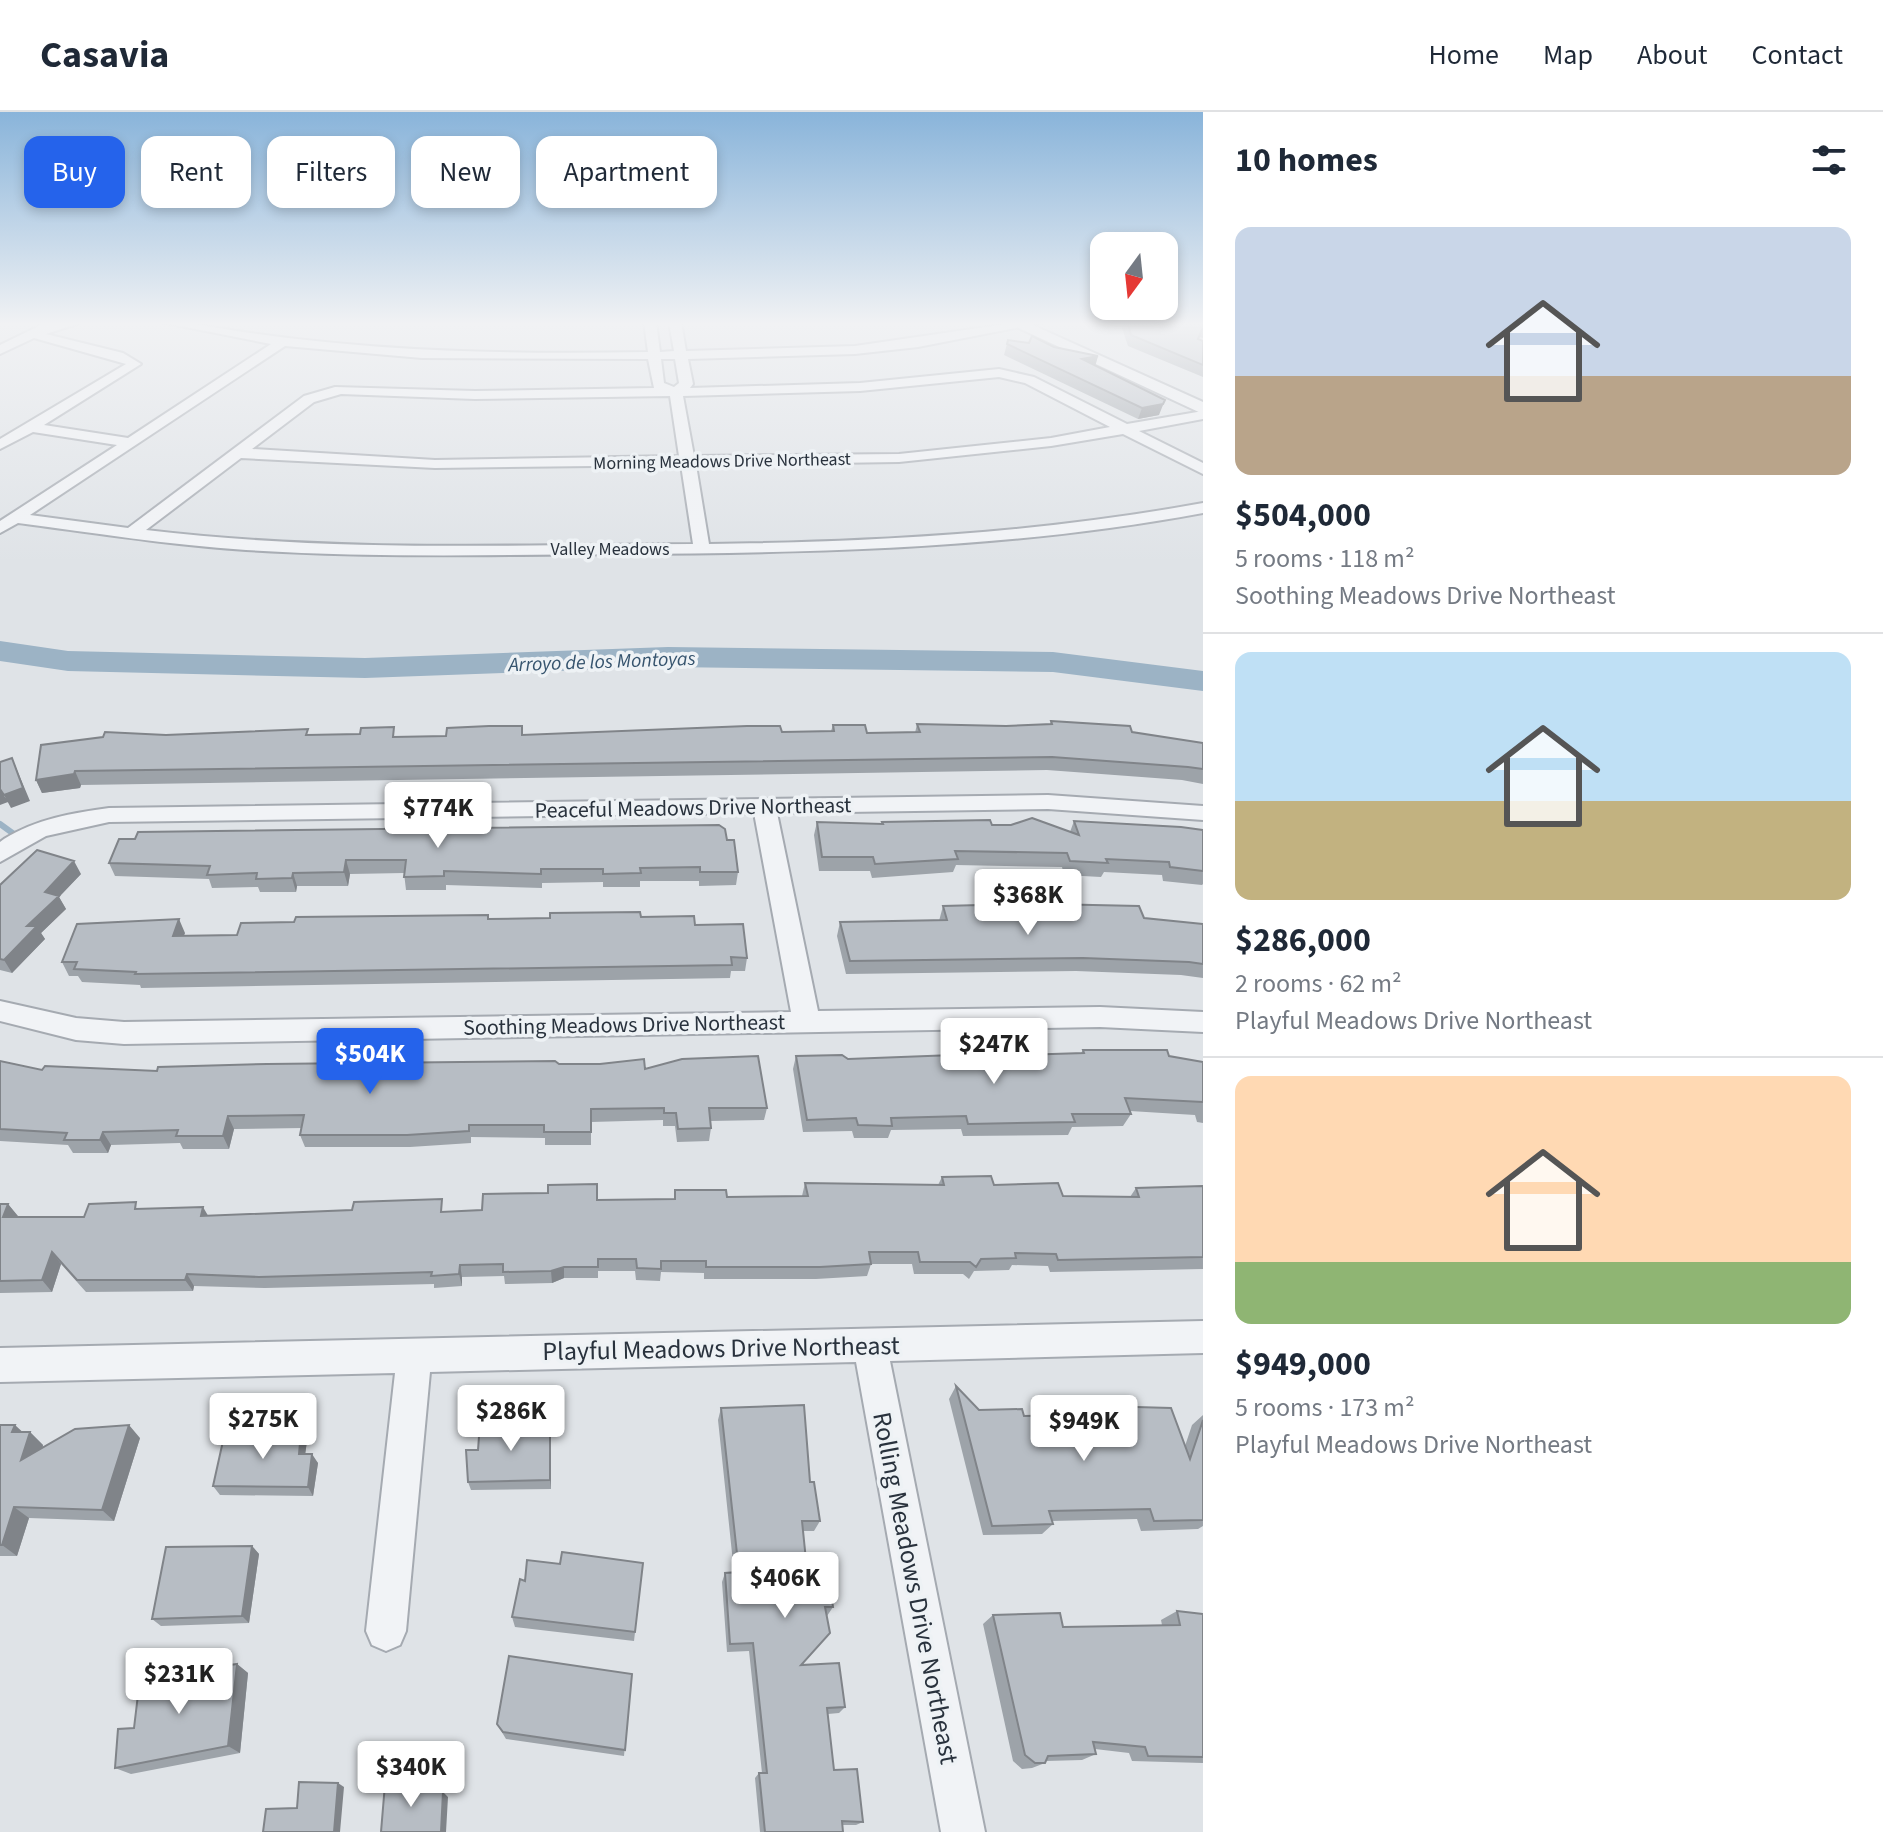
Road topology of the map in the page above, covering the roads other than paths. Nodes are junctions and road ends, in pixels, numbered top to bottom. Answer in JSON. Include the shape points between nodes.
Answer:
{"nodes":[{"id":1,"x":72,"y":402,"type":"edge"},
{"id":2,"x":189,"y":402,"type":"edge"},
{"id":3,"x":305,"y":402,"type":"edge"},
{"id":4,"x":678,"y":402,"type":"edge"},
{"id":5,"x":1070,"y":402,"type":"edge"},
{"id":6,"x":1182,"y":402,"type":"edge"},
{"id":7,"x":1203,"y":412,"type":"edge"},
{"id":8,"x":31,"y":427,"type":"junction"},
{"id":9,"x":1128,"y":431,"type":"junction"},
{"id":10,"x":128,"y":442,"type":"junction"},
{"id":11,"x":0,"y":445,"type":"edge"},
{"id":12,"x":239,"y":453,"type":"junction"},
{"id":13,"x":687,"y":462,"type":"junction"},
{"id":14,"x":1203,"y":469,"type":"edge"},
{"id":15,"x":1203,"y":508,"type":"edge"},
{"id":16,"x":16,"y":518,"type":"junction"},
{"id":17,"x":0,"y":528,"type":"edge"},
{"id":18,"x":132,"y":533,"type":"junction"},
{"id":19,"x":702,"y":549,"type":"junction"},
{"id":20,"x":764,"y":806,"type":"junction"},
{"id":21,"x":1203,"y":813,"type":"edge"},
{"id":22,"x":0,"y":854,"type":"edge"},
{"id":23,"x":0,"y":1011,"type":"edge"},
{"id":24,"x":807,"y":1022,"type":"junction"},
{"id":25,"x":1203,"y":1022,"type":"edge"},
{"id":26,"x":1203,"y":1337,"type":"edge"},
{"id":27,"x":870,"y":1345,"type":"junction"},
{"id":28,"x":414,"y":1356,"type":"junction"},
{"id":29,"x":0,"y":1365,"type":"edge"},
{"id":30,"x":386,"y":1631,"type":"dead end"},
{"id":31,"x":963,"y":1832,"type":"edge"}],
"edges":[{"from":1,"to":8,"type":"street"},
{"from":2,"to":10,"type":"street"},
{"from":3,"to":12,"type":"street"},
{"from":4,"to":13,"type":"street"},
{"from":5,"to":9,"type":"street"},
{"from":6,"to":7,"type":"street"},
{"from":7,"to":9,"type":"street","name":"Morning Meadows Drive Northeast"},
{"from":8,"to":10,"type":"street"},
{"from":8,"to":11,"type":"street"},
{"from":9,"to":13,"type":"street","name":"Morning Meadows Drive Northeast","via":[[899,458]]},
{"from":9,"to":14,"type":"street"},
{"from":10,"to":16,"type":"street"},
{"from":12,"to":13,"type":"street","name":"Morning Meadows Drive Northeast","via":[[408,464]]},
{"from":12,"to":18,"type":"street"},
{"from":13,"to":19,"type":"street"},
{"from":15,"to":19,"type":"street","name":"Valley Meadows","via":[[938,542]]},
{"from":16,"to":17,"type":"street"},
{"from":16,"to":18,"type":"street","name":"Valley Meadows"},
{"from":18,"to":19,"type":"street","name":"Valley Meadows","via":[[243,545],[344,548]]},
{"from":20,"to":21,"type":"street","name":"Peaceful Meadows Drive Northeast","via":[[1073,802]]},
{"from":20,"to":22,"type":"street","name":"Peaceful Meadows Drive Northeast","via":[[109,815],[65,820],[20,838]]},
{"from":20,"to":24,"type":"street"},
{"from":23,"to":24,"type":"street","name":"Soothing Meadows Drive Northeast","via":[[76,1029],[124,1033]]},
{"from":24,"to":25,"type":"street","name":"Soothing Meadows Drive Northeast","via":[[1100,1017]]},
{"from":26,"to":27,"type":"street","name":"Playful Meadows Drive Northeast"},
{"from":27,"to":28,"type":"street","name":"Playful Meadows Drive Northeast"},
{"from":27,"to":31,"type":"street","name":"Rolling Meadows Drive Northeast"},
{"from":28,"to":29,"type":"street","name":"Playful Meadows Drive Northeast"},
{"from":28,"to":30,"type":"street"}]}
